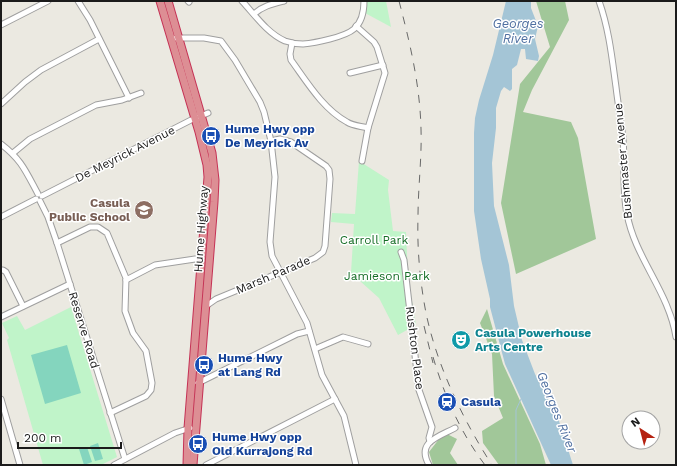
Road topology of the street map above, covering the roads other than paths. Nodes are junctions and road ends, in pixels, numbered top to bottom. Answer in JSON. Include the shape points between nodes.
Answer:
{"nodes":[{"id":1,"x":48,"y":1,"type":"edge"},
{"id":2,"x":78,"y":1,"type":"edge"},
{"id":3,"x":160,"y":1,"type":"edge"},
{"id":4,"x":168,"y":1,"type":"edge"},
{"id":5,"x":242,"y":1,"type":"edge"},
{"id":6,"x":284,"y":1,"type":"edge"},
{"id":7,"x":364,"y":1,"type":"edge"},
{"id":8,"x":600,"y":1,"type":"edge"},
{"id":9,"x":254,"y":14,"type":"junction"},
{"id":10,"x":1,"y":25,"type":"edge"},
{"id":11,"x":356,"y":26,"type":"junction"},
{"id":12,"x":175,"y":38,"type":"junction"},
{"id":13,"x":99,"y":39,"type":"junction"},
{"id":14,"x":292,"y":43,"type":"junction"},
{"id":15,"x":383,"y":65,"type":"junction"},
{"id":16,"x":350,"y":73,"type":"dead end"},
{"id":17,"x":141,"y":93,"type":"dead end"},
{"id":18,"x":130,"y":98,"type":"junction"},
{"id":19,"x":1,"y":104,"type":"edge"},
{"id":20,"x":202,"y":115,"type":"junction"},
{"id":21,"x":368,"y":128,"type":"junction"},
{"id":22,"x":271,"y":141,"type":"junction"},
{"id":23,"x":1,"y":144,"type":"edge"},
{"id":24,"x":13,"y":153,"type":"junction"},
{"id":25,"x":362,"y":161,"type":"dead end"},
{"id":26,"x":39,"y":198,"type":"junction"},
{"id":27,"x":1,"y":217,"type":"edge"},
{"id":28,"x":57,"y":243,"type":"junction"},
{"id":29,"x":401,"y":252,"type":"dead end"},
{"id":30,"x":195,"y":259,"type":"dead end"},
{"id":31,"x":1,"y":270,"type":"edge"},
{"id":32,"x":280,"y":273,"type":"junction"},
{"id":33,"x":126,"y":280,"type":"junction"},
{"id":34,"x":70,"y":284,"type":"junction"},
{"id":35,"x":207,"y":294,"type":"junction"},
{"id":36,"x":216,"y":299,"type":"junction"},
{"id":37,"x":24,"y":306,"type":"junction"},
{"id":38,"x":206,"y":306,"type":"junction"},
{"id":39,"x":1,"y":317,"type":"edge"},
{"id":40,"x":309,"y":331,"type":"junction"},
{"id":41,"x":676,"y":336,"type":"edge"},
{"id":42,"x":368,"y":344,"type":"dead end"},
{"id":43,"x":315,"y":349,"type":"junction"},
{"id":44,"x":196,"y":383,"type":"junction"},
{"id":45,"x":335,"y":399,"type":"junction"},
{"id":46,"x":1,"y":400,"type":"edge"},
{"id":47,"x":110,"y":414,"type":"junction"},
{"id":48,"x":188,"y":428,"type":"junction"},
{"id":49,"x":196,"y":428,"type":"junction"},
{"id":50,"x":455,"y":428,"type":"dead end"},
{"id":51,"x":430,"y":442,"type":"junction"},
{"id":52,"x":125,"y":460,"type":"junction"},
{"id":53,"x":20,"y":465,"type":"edge"},
{"id":54,"x":114,"y":465,"type":"edge"},
{"id":55,"x":187,"y":465,"type":"edge"},
{"id":56,"x":193,"y":465,"type":"edge"},
{"id":57,"x":206,"y":465,"type":"edge"},
{"id":58,"x":356,"y":465,"type":"edge"},
{"id":59,"x":429,"y":465,"type":"edge"}],
"edges":[{"from":1,"to":10,"type":"street"},
{"from":2,"to":13,"type":"street"},
{"from":3,"to":12,"type":"highway","name":"Hume Highway"},
{"from":4,"to":12,"type":"highway","name":"Hume Highway"},
{"from":5,"to":9,"type":"street"},
{"from":6,"to":9,"type":"street","via":[[266,5]]},
{"from":7,"to":11,"type":"street","via":[[364,12]]},
{"from":8,"to":41,"type":"street","name":"Bushmaster Avenue","via":[[606,19],[623,138],[627,214],[637,246],[670,310]]},
{"from":9,"to":14,"type":"street","via":[[274,34]]},
{"from":11,"to":14,"type":"street","via":[[345,34],[317,42]]},
{"from":11,"to":15,"type":"street","via":[[374,42]]},
{"from":12,"to":20,"type":"highway","name":"Hume Highway"},
{"from":12,"to":22,"type":"street","via":[[223,42],[260,102]]},
{"from":13,"to":18,"type":"street"},
{"from":13,"to":19,"type":"street","via":[[41,70]]},
{"from":14,"to":21,"type":"street","via":[[292,60],[322,102],[346,122]]},
{"from":15,"to":16,"type":"street"},
{"from":15,"to":21,"type":"street","via":[[384,78]]},
{"from":17,"to":18,"type":"street"},
{"from":18,"to":24,"type":"street","via":[[93,107],[30,139]]},
{"from":20,"to":26,"type":"street","name":"De Meyrick Avenue"},
{"from":20,"to":35,"type":"highway","name":"Hume Highway","via":[[212,153],[215,180]]},
{"from":20,"to":44,"type":"highway","name":"Hume Highway","via":[[203,147],[208,177]]},
{"from":21,"to":25,"type":"street"},
{"from":22,"to":32,"type":"street","via":[[275,184],[270,251]]},
{"from":22,"to":32,"type":"street","name":"Marsh Parade","via":[[280,139],[291,142],[326,166],[330,174],[323,252]]},
{"from":23,"to":24,"type":"street","name":"Reserve Road"},
{"from":24,"to":26,"type":"street","name":"Reserve Road","via":[[22,164]]},
{"from":26,"to":27,"type":"street","name":"De Meyrick Avenue"},
{"from":26,"to":28,"type":"street","name":"Reserve Road"},
{"from":28,"to":33,"type":"street","via":[[90,227],[102,228],[109,237]]},
{"from":28,"to":34,"type":"street","name":"Reserve Road"},
{"from":29,"to":51,"type":"street","name":"Rushton Place","via":[[420,390],[432,427]]},
{"from":30,"to":33,"type":"street","via":[[155,265]]},
{"from":31,"to":37,"type":"street","via":[[6,272]]},
{"from":32,"to":36,"type":"street","name":"Marsh Parade"},
{"from":32,"to":40,"type":"street"},
{"from":33,"to":47,"type":"street","via":[[126,311],[134,336],[146,351],[152,387],[142,398]]},
{"from":34,"to":37,"type":"street"},
{"from":34,"to":47,"type":"street","name":"Reserve Road"},
{"from":35,"to":36,"type":"street"},
{"from":35,"to":38,"type":"highway","name":"Hume Highway"},
{"from":36,"to":38,"type":"street","name":"Marsh Parade"},
{"from":37,"to":39,"type":"street"},
{"from":38,"to":44,"type":"highway","name":"Hume Highway"},
{"from":40,"to":43,"type":"street"},
{"from":40,"to":44,"type":"street","via":[[297,334]]},
{"from":42,"to":43,"type":"street","via":[[343,337]]},
{"from":43,"to":45,"type":"street","via":[[322,375]]},
{"from":44,"to":48,"type":"highway","name":"Hume Highway"},
{"from":44,"to":49,"type":"highway","name":"Hume Highway"},
{"from":45,"to":57,"type":"street"},
{"from":45,"to":58,"type":"street","via":[[344,416]]},
{"from":46,"to":53,"type":"street"},
{"from":47,"to":52,"type":"street","name":"Reserve Road"},
{"from":48,"to":49,"type":"street"},
{"from":48,"to":52,"type":"street"},
{"from":48,"to":55,"type":"highway","name":"Hume Highway"},
{"from":49,"to":56,"type":"highway","name":"Hume Highway"},
{"from":50,"to":51,"type":"street"},
{"from":51,"to":59,"type":"street","name":"Rushton Place","via":[[425,449]]},
{"from":52,"to":54,"type":"street"}]}
